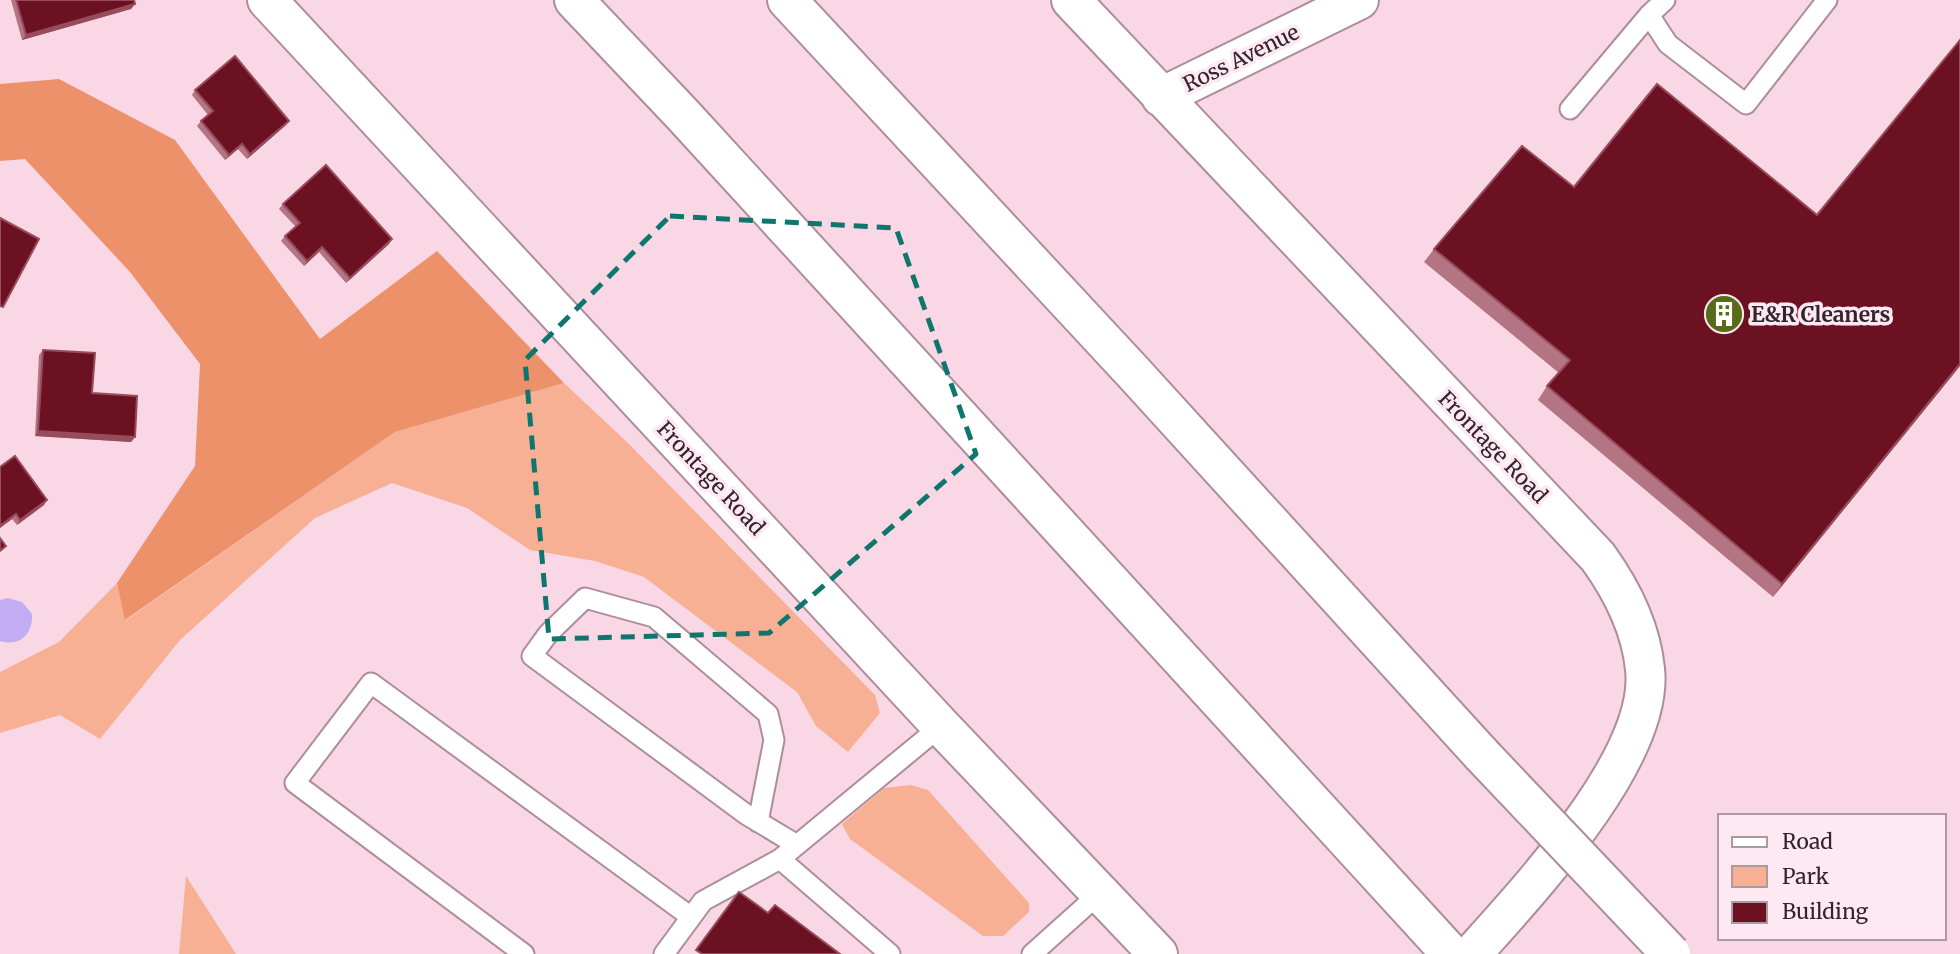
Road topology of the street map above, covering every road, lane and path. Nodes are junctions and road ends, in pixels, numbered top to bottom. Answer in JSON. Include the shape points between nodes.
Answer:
{"nodes":[{"id":1,"x":267,"y":0,"type":"edge"},
{"id":2,"x":574,"y":0,"type":"edge"},
{"id":3,"x":787,"y":0,"type":"edge"},
{"id":4,"x":1071,"y":0,"type":"edge"},
{"id":5,"x":1359,"y":0,"type":"edge"},
{"id":6,"x":1665,"y":0,"type":"edge"},
{"id":7,"x":1827,"y":0,"type":"edge"},
{"id":8,"x":1649,"y":15,"type":"junction"},
{"id":9,"x":1161,"y":97,"type":"junction"},
{"id":10,"x":1570,"y":109,"type":"dead end"},
{"id":11,"x":940,"y":726,"type":"junction"},
{"id":12,"x":758,"y":822,"type":"junction"},
{"id":13,"x":797,"y":845,"type":"junction"},
{"id":14,"x":780,"y":859,"type":"junction"},
{"id":15,"x":1100,"y":893,"type":"junction"},
{"id":16,"x":691,"y":917,"type":"junction"},
{"id":17,"x":524,"y":954,"type":"edge"},
{"id":18,"x":664,"y":954,"type":"edge"},
{"id":19,"x":890,"y":954,"type":"edge"},
{"id":20,"x":1032,"y":954,"type":"edge"},
{"id":21,"x":1158,"y":954,"type":"edge"},
{"id":22,"x":1451,"y":954,"type":"edge"},
{"id":23,"x":1472,"y":954,"type":"edge"},
{"id":24,"x":1671,"y":954,"type":"edge"}],
"edges":[{"from":1,"to":11,"type":"main road","name":"Frontage Road"},
{"from":2,"to":22,"type":"main road"},
{"from":3,"to":24,"type":"main road","bridge":true},
{"from":4,"to":9,"type":"main road","name":"Frontage Road"},
{"from":5,"to":9,"type":"main road","name":"Ross Avenue"},
{"from":6,"to":8,"type":"lane"},
{"from":7,"to":8,"type":"lane","via":[[1746,104],[1668,44]]},
{"from":8,"to":10,"type":"lane"},
{"from":9,"to":23,"type":"main road","name":"Frontage Road","via":[[1598,557],[1628,608],[1645,669],[1636,729],[1604,789],[1549,867]]},
{"from":11,"to":13,"type":"lane"},
{"from":11,"to":15,"type":"main road","name":"Frontage Road"},
{"from":12,"to":12,"type":"lane","via":[[532,656],[585,598],[654,617],[768,714],[774,740]]},
{"from":12,"to":13,"type":"lane"},
{"from":13,"to":14,"type":"lane"},
{"from":14,"to":16,"type":"lane","via":[[703,901]]},
{"from":14,"to":19,"type":"lane"},
{"from":15,"to":20,"type":"lane"},
{"from":15,"to":21,"type":"main road","name":"Frontage Road"},
{"from":16,"to":17,"type":"lane","via":[[371,682],[295,783]]},
{"from":16,"to":18,"type":"lane"}]}
